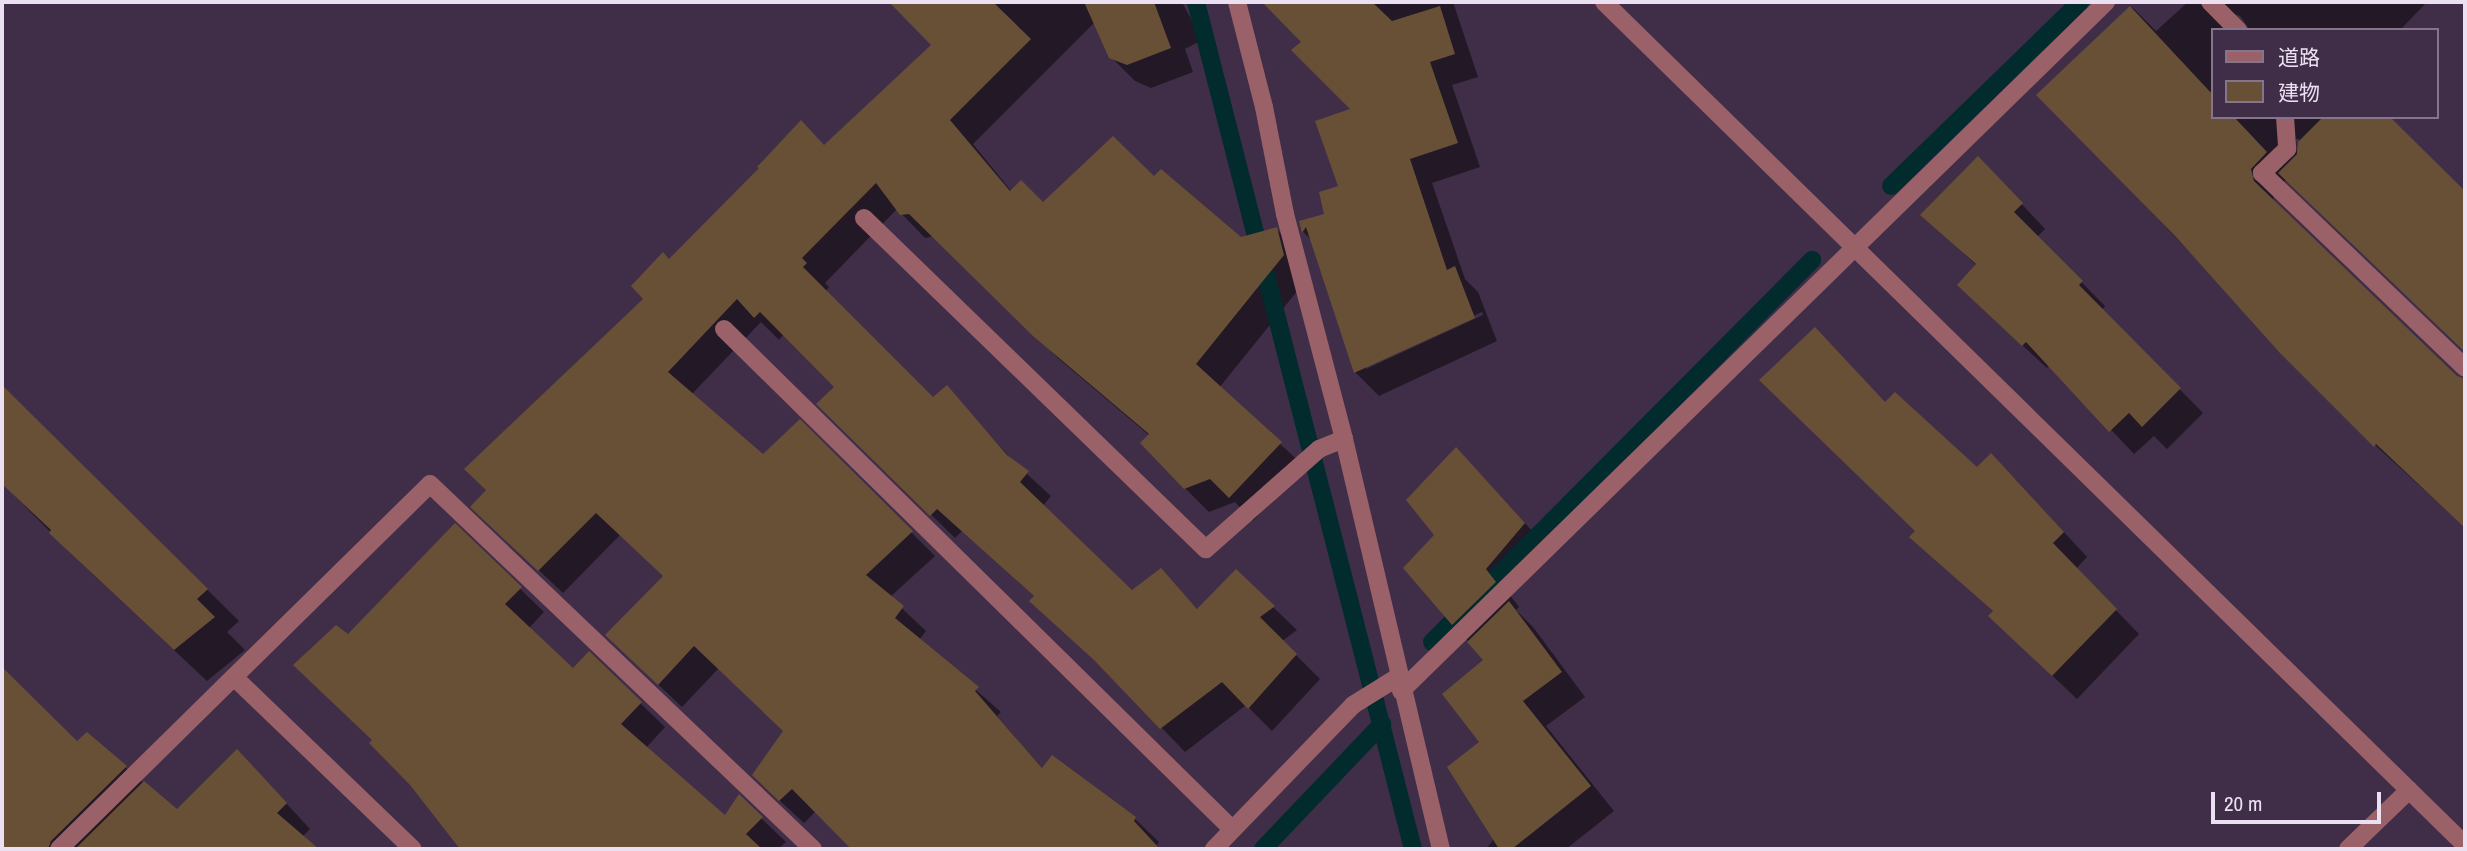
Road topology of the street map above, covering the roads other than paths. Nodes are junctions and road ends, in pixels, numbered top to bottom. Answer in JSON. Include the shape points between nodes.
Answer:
{"nodes":[{"id":1,"x":1237,"y":2,"type":"edge"},
{"id":2,"x":2106,"y":2,"type":"edge"},
{"id":3,"x":2210,"y":2,"type":"edge"},
{"id":4,"x":1611,"y":4,"type":"edge"},
{"id":5,"x":2236,"y":28,"type":"edge"},
{"id":6,"x":2285,"y":119,"type":"edge"},
{"id":7,"x":864,"y":218,"type":"dead end"},
{"id":8,"x":1856,"y":249,"type":"junction"},
{"id":9,"x":724,"y":329,"type":"dead end"},
{"id":10,"x":2465,"y":368,"type":"edge"},
{"id":11,"x":1344,"y":439,"type":"junction"},
{"id":12,"x":234,"y":677,"type":"junction"},
{"id":13,"x":1400,"y":684,"type":"junction"},
{"id":14,"x":2409,"y":790,"type":"junction"},
{"id":15,"x":1232,"y":829,"type":"junction"},
{"id":16,"x":2465,"y":845,"type":"edge"},
{"id":17,"x":59,"y":849,"type":"edge"},
{"id":18,"x":414,"y":849,"type":"edge"},
{"id":19,"x":813,"y":849,"type":"edge"},
{"id":20,"x":1214,"y":849,"type":"edge"},
{"id":21,"x":1441,"y":849,"type":"edge"},
{"id":22,"x":2348,"y":849,"type":"edge"}],
"edges":[{"from":1,"to":11,"type":"street","via":[[1285,214]]},
{"from":2,"to":8,"type":"street"},
{"from":3,"to":5,"type":"street"},
{"from":4,"to":8,"type":"street"},
{"from":6,"to":10,"type":"street","via":[[2287,149],[2262,173]]},
{"from":7,"to":11,"type":"street","via":[[1206,549],[1313,455]]},
{"from":8,"to":13,"type":"street"},
{"from":8,"to":14,"type":"street"},
{"from":9,"to":15,"type":"street"},
{"from":11,"to":13,"type":"street"},
{"from":12,"to":17,"type":"street"},
{"from":12,"to":18,"type":"street"},
{"from":12,"to":19,"type":"street","via":[[430,484]]},
{"from":13,"to":15,"type":"street","via":[[1380,687],[1353,705]]},
{"from":13,"to":21,"type":"street"},
{"from":14,"to":16,"type":"street"},
{"from":14,"to":22,"type":"street"},
{"from":15,"to":20,"type":"street"}]}
